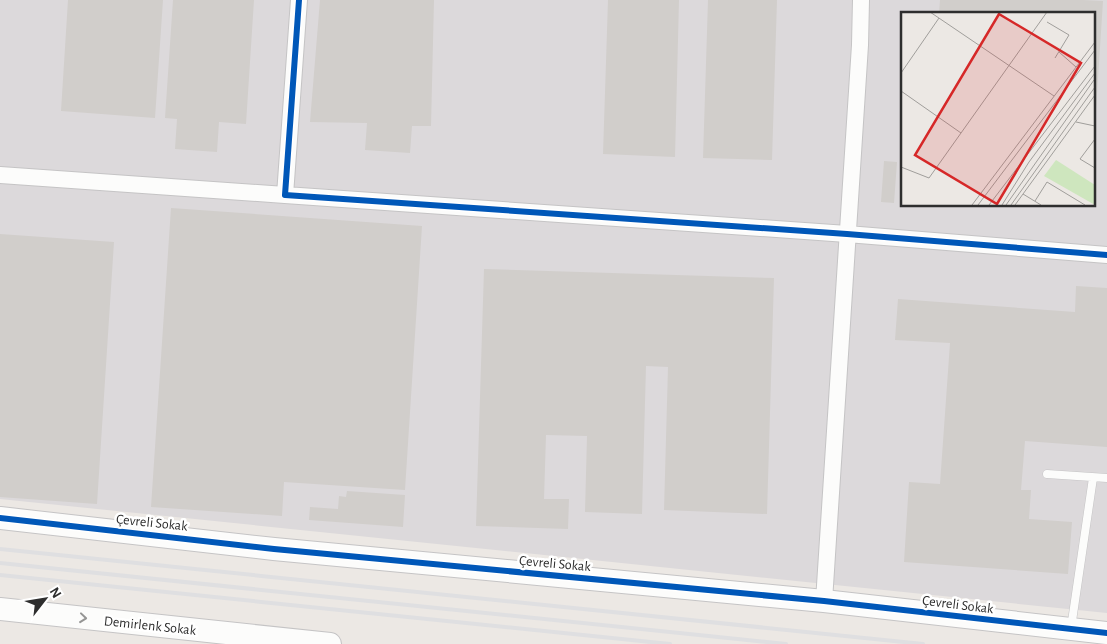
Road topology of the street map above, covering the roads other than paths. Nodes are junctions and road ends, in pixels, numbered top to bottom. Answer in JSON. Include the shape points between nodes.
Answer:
{"nodes":[{"id":1,"x":299,"y":0,"type":"edge"},
{"id":2,"x":861,"y":0,"type":"edge"},
{"id":3,"x":0,"y":175,"type":"edge"},
{"id":4,"x":285,"y":195,"type":"junction"},
{"id":5,"x":848,"y":234,"type":"junction"},
{"id":6,"x":1107,"y":255,"type":"edge"},
{"id":7,"x":1047,"y":474,"type":"dead end"},
{"id":8,"x":1093,"y":478,"type":"junction"},
{"id":9,"x":1107,"y":478,"type":"edge"},
{"id":10,"x":0,"y":518,"type":"edge"},
{"id":11,"x":824,"y":601,"type":"junction"},
{"id":12,"x":0,"y":609,"type":"edge"},
{"id":13,"x":1070,"y":630,"type":"junction"},
{"id":14,"x":1107,"y":634,"type":"edge"},
{"id":15,"x":330,"y":644,"type":"edge"}],
"edges":[{"from":1,"to":4,"type":"street"},
{"from":2,"to":5,"type":"street"},
{"from":3,"to":4,"type":"street"},
{"from":4,"to":5,"type":"street"},
{"from":5,"to":6,"type":"street"},
{"from":5,"to":11,"type":"street"},
{"from":7,"to":8,"type":"lane"},
{"from":8,"to":9,"type":"lane"},
{"from":8,"to":13,"type":"lane"},
{"from":10,"to":11,"type":"street","name":"Çevreli Sokak","via":[[284,550]]},
{"from":11,"to":13,"type":"street","name":"Çevreli Sokak"},
{"from":12,"to":15,"type":"street","name":"Demirlenk Sokak","one_way":true},
{"from":13,"to":14,"type":"street","name":"Çevreli Sokak"}]}
